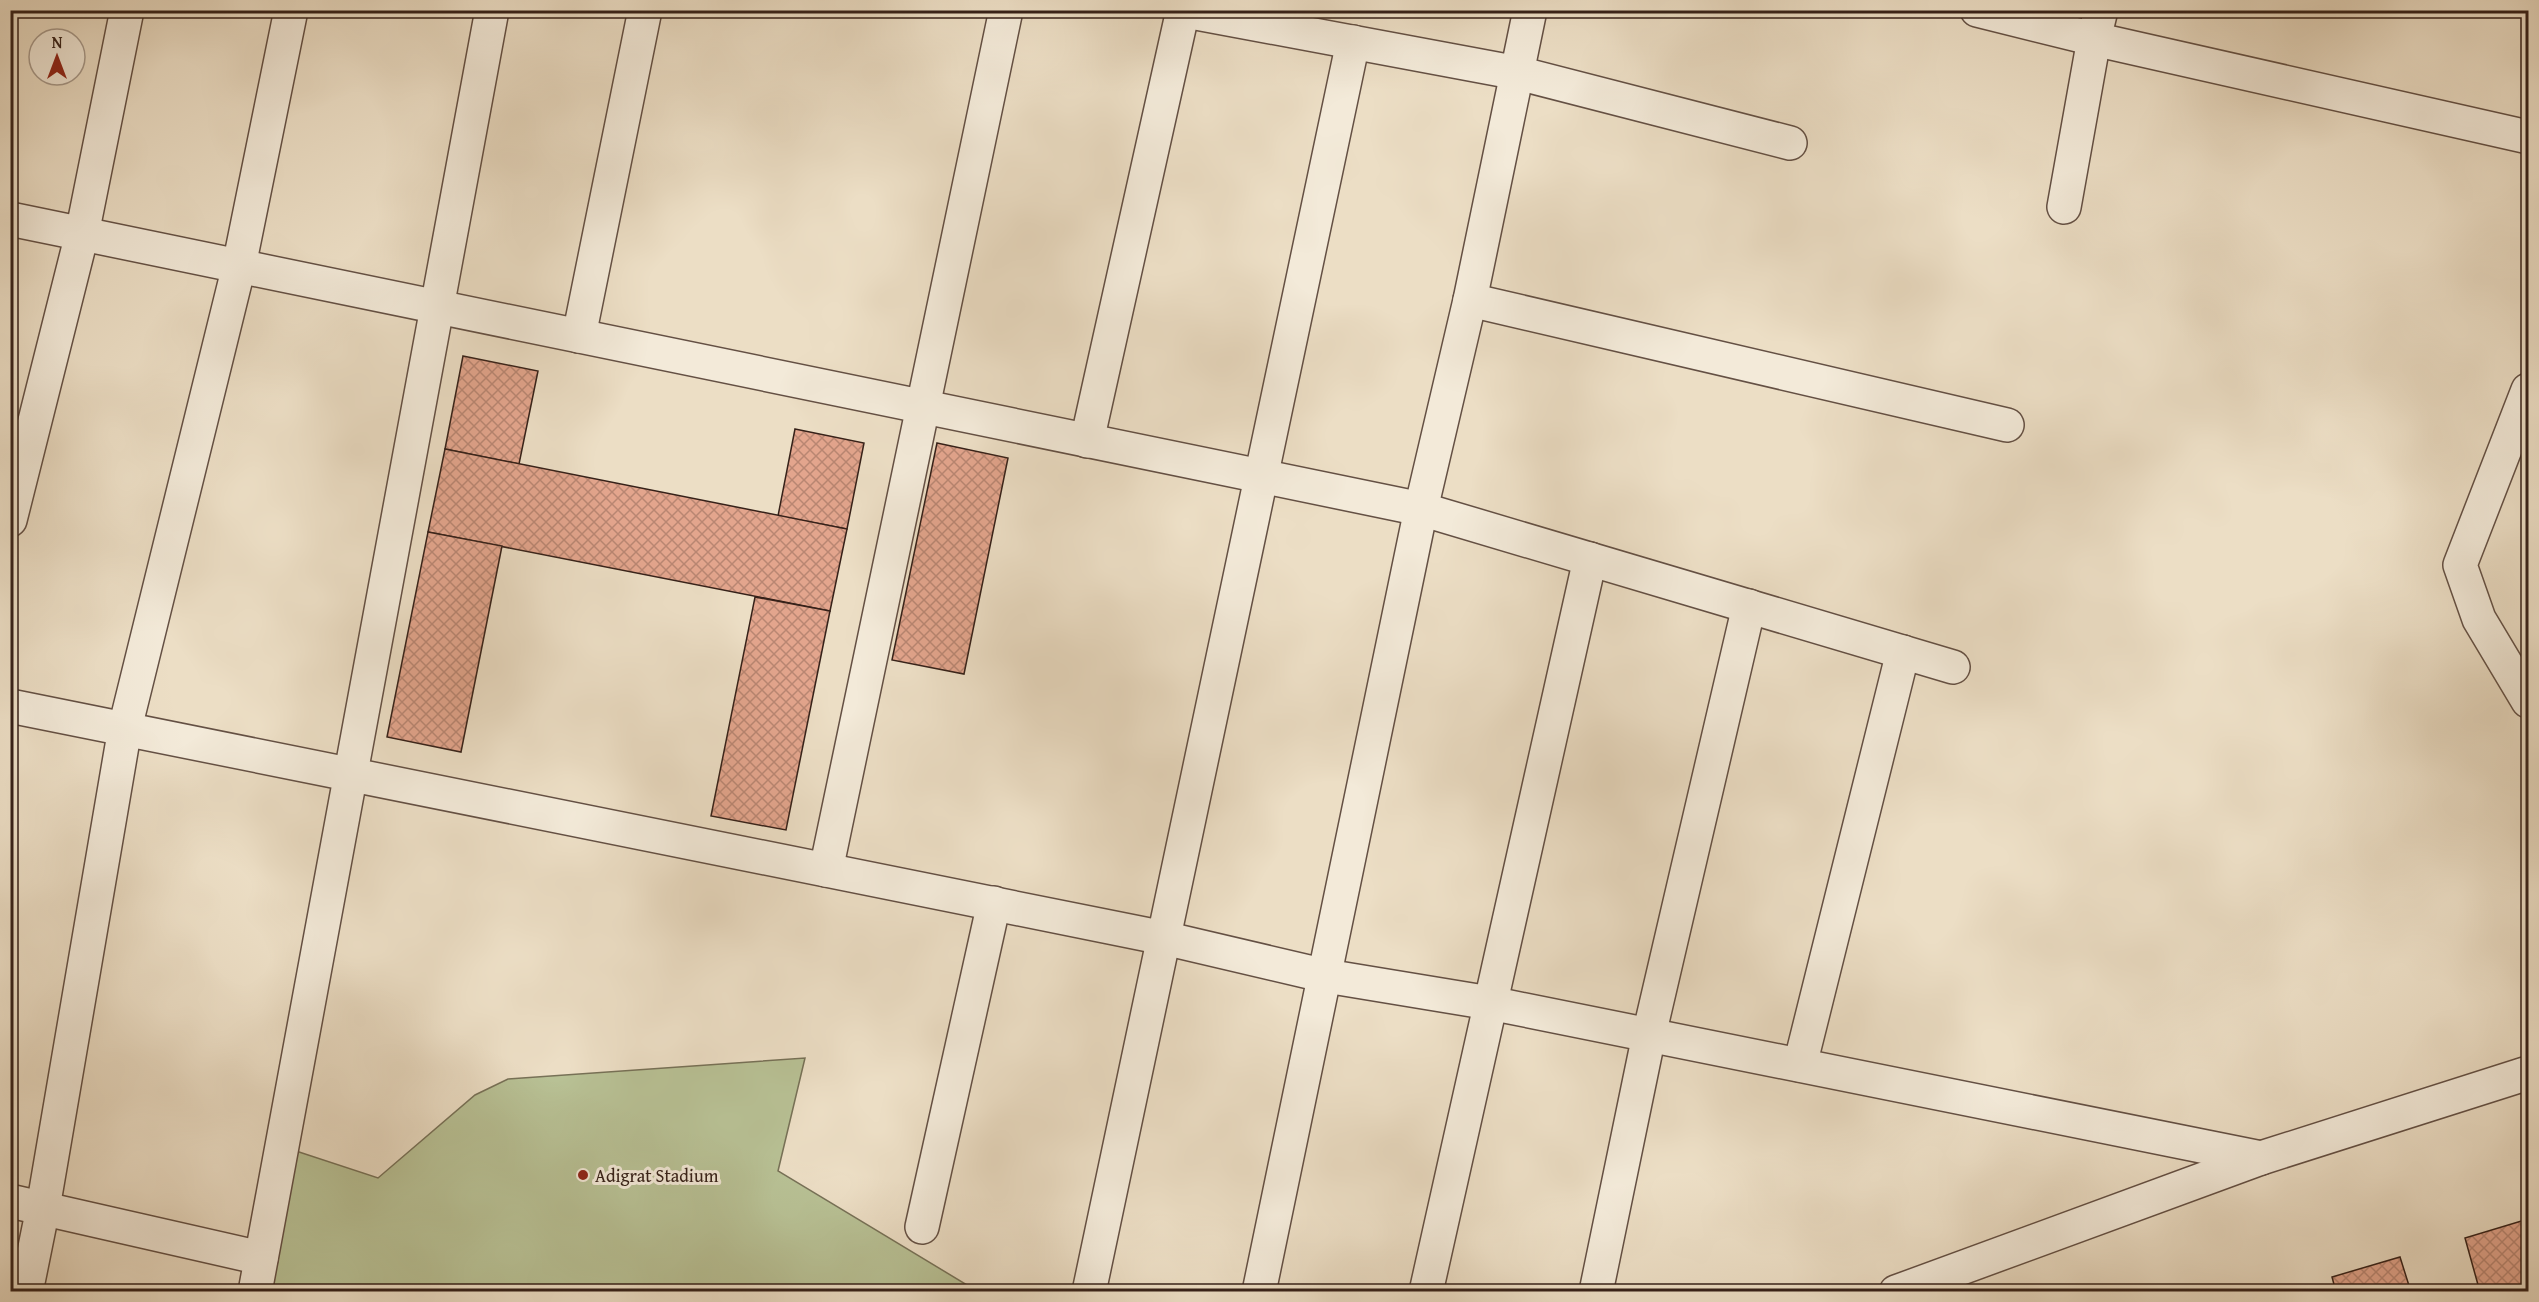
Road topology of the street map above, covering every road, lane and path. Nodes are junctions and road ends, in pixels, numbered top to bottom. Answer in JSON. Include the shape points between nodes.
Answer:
{"nodes":[{"id":1,"x":127,"y":10,"type":"edge"},
{"id":2,"x":291,"y":10,"type":"edge"},
{"id":3,"x":492,"y":10,"type":"edge"},
{"id":4,"x":645,"y":10,"type":"edge"},
{"id":5,"x":1006,"y":10,"type":"edge"},
{"id":6,"x":1530,"y":10,"type":"edge"},
{"id":7,"x":1977,"y":10,"type":"edge"},
{"id":8,"x":1182,"y":11,"type":"edge"},
{"id":9,"x":2098,"y":25,"type":"edge"},
{"id":10,"x":1353,"y":42,"type":"junction"},
{"id":11,"x":1518,"y":73,"type":"junction"},
{"id":12,"x":2529,"y":137,"type":"edge"},
{"id":13,"x":1790,"y":143,"type":"dead end"},
{"id":14,"x":2064,"y":207,"type":"dead end"},
{"id":15,"x":10,"y":219,"type":"edge"},
{"id":16,"x":82,"y":234,"type":"junction"},
{"id":17,"x":239,"y":266,"type":"junction"},
{"id":18,"x":1470,"y":300,"type":"junction"},
{"id":19,"x":437,"y":307,"type":"junction"},
{"id":20,"x":579,"y":336,"type":"junction"},
{"id":21,"x":2529,"y":390,"type":"edge"},
{"id":22,"x":923,"y":407,"type":"junction"},
{"id":23,"x":2007,"y":425,"type":"dead end"},
{"id":24,"x":1088,"y":441,"type":"junction"},
{"id":25,"x":1261,"y":477,"type":"junction"},
{"id":26,"x":1421,"y":509,"type":"junction"},
{"id":27,"x":10,"y":520,"type":"edge"},
{"id":28,"x":1590,"y":559,"type":"junction"},
{"id":29,"x":1749,"y":606,"type":"junction"},
{"id":30,"x":1903,"y":652,"type":"junction"},
{"id":31,"x":1953,"y":667,"type":"dead end"},
{"id":32,"x":2529,"y":701,"type":"edge"},
{"id":33,"x":10,"y":706,"type":"edge"},
{"id":34,"x":125,"y":728,"type":"junction"},
{"id":35,"x":351,"y":774,"type":"junction"},
{"id":36,"x":826,"y":870,"type":"junction"},
{"id":37,"x":994,"y":903,"type":"junction"},
{"id":38,"x":1164,"y":938,"type":"junction"},
{"id":39,"x":1326,"y":976,"type":"junction"},
{"id":40,"x":1490,"y":1004,"type":"junction"},
{"id":41,"x":1649,"y":1035,"type":"junction"},
{"id":42,"x":1800,"y":1065,"type":"junction"},
{"id":43,"x":2529,"y":1073,"type":"edge"},
{"id":44,"x":2260,"y":1158,"type":"junction"},
{"id":45,"x":10,"y":1201,"type":"edge"},
{"id":46,"x":43,"y":1208,"type":"junction"},
{"id":47,"x":922,"y":1227,"type":"dead end"},
{"id":48,"x":261,"y":1257,"type":"junction"},
{"id":49,"x":26,"y":1292,"type":"edge"},
{"id":50,"x":255,"y":1292,"type":"edge"},
{"id":51,"x":1089,"y":1292,"type":"edge"},
{"id":52,"x":1259,"y":1292,"type":"edge"},
{"id":53,"x":1426,"y":1292,"type":"edge"},
{"id":54,"x":1596,"y":1292,"type":"edge"},
{"id":55,"x":1896,"y":1292,"type":"edge"}],
"edges":[{"from":1,"to":16,"type":"street"},
{"from":2,"to":17,"type":"street"},
{"from":3,"to":19,"type":"street"},
{"from":4,"to":20,"type":"street"},
{"from":5,"to":22,"type":"street"},
{"from":6,"to":11,"type":"street"},
{"from":7,"to":9,"type":"street"},
{"from":8,"to":10,"type":"street"},
{"from":8,"to":24,"type":"street"},
{"from":9,"to":12,"type":"street"},
{"from":9,"to":14,"type":"street"},
{"from":10,"to":11,"type":"street"},
{"from":10,"to":25,"type":"street"},
{"from":11,"to":13,"type":"street"},
{"from":11,"to":18,"type":"street"},
{"from":15,"to":16,"type":"street"},
{"from":16,"to":17,"type":"street"},
{"from":16,"to":27,"type":"street"},
{"from":17,"to":19,"type":"street"},
{"from":17,"to":34,"type":"street"},
{"from":18,"to":23,"type":"street"},
{"from":18,"to":26,"type":"street"},
{"from":19,"to":20,"type":"street"},
{"from":19,"to":35,"type":"street"},
{"from":20,"to":22,"type":"street"},
{"from":21,"to":32,"type":"street","via":[[2460,565],[2479,619]]},
{"from":22,"to":24,"type":"street"},
{"from":22,"to":36,"type":"street"},
{"from":24,"to":25,"type":"street"},
{"from":25,"to":26,"type":"street"},
{"from":25,"to":38,"type":"street"},
{"from":26,"to":28,"type":"street"},
{"from":26,"to":39,"type":"street"},
{"from":28,"to":29,"type":"street"},
{"from":28,"to":40,"type":"street"},
{"from":29,"to":30,"type":"street"},
{"from":29,"to":41,"type":"street"},
{"from":30,"to":31,"type":"street"},
{"from":30,"to":42,"type":"street"},
{"from":33,"to":34,"type":"street"},
{"from":34,"to":35,"type":"street"},
{"from":34,"to":46,"type":"street"},
{"from":35,"to":36,"type":"street"},
{"from":35,"to":48,"type":"street"},
{"from":36,"to":37,"type":"street"},
{"from":37,"to":38,"type":"street"},
{"from":37,"to":47,"type":"street"},
{"from":38,"to":39,"type":"street"},
{"from":38,"to":51,"type":"street"},
{"from":39,"to":40,"type":"street"},
{"from":39,"to":52,"type":"street"},
{"from":40,"to":41,"type":"street"},
{"from":40,"to":53,"type":"street"},
{"from":41,"to":42,"type":"street"},
{"from":41,"to":54,"type":"street"},
{"from":42,"to":44,"type":"street"},
{"from":43,"to":44,"type":"street"},
{"from":44,"to":55,"type":"street"},
{"from":45,"to":46,"type":"street"},
{"from":46,"to":48,"type":"street"},
{"from":46,"to":49,"type":"street"},
{"from":48,"to":50,"type":"street"}]}
